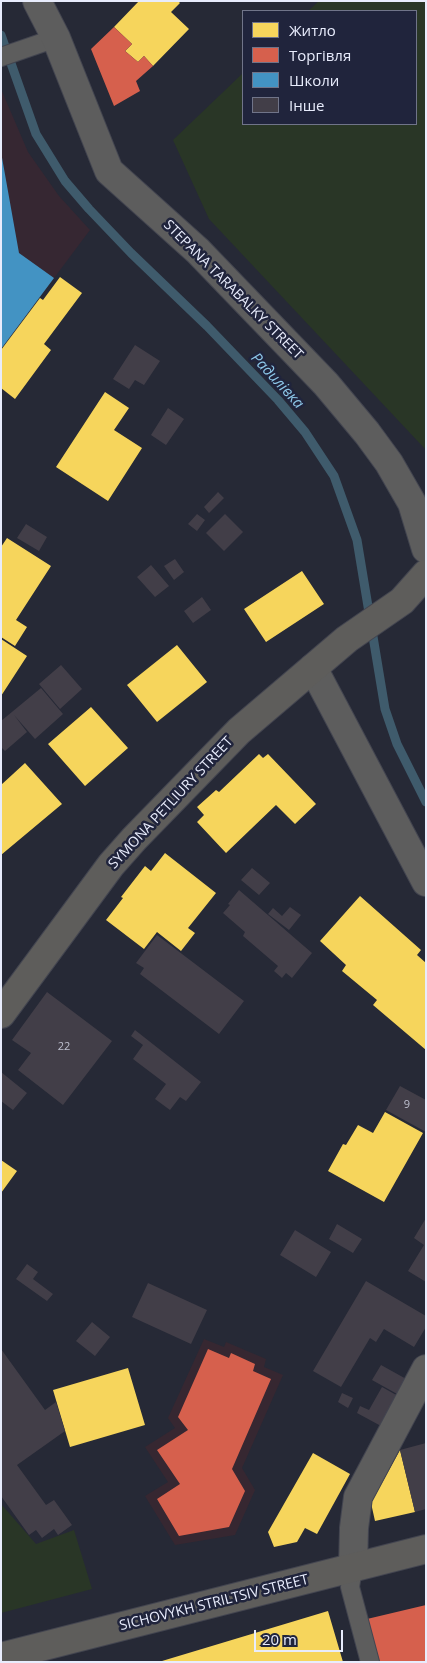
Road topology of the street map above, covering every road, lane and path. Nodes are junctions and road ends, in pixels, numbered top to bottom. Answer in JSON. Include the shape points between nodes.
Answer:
{"nodes":[{"id":1,"x":38,"y":1,"type":"edge"},
{"id":2,"x":56,"y":38,"type":"junction"},
{"id":3,"x":1,"y":57,"type":"edge"},
{"id":4,"x":426,"y":549,"type":"edge"},
{"id":5,"x":426,"y":574,"type":"edge"},
{"id":6,"x":313,"y":668,"type":"junction"},
{"id":7,"x":426,"y":882,"type":"edge"},
{"id":8,"x":1,"y":1014,"type":"edge"},
{"id":9,"x":426,"y":1369,"type":"edge"},
{"id":10,"x":426,"y":1549,"type":"edge"},
{"id":11,"x":353,"y":1568,"type":"junction"},
{"id":12,"x":1,"y":1657,"type":"edge"},
{"id":13,"x":370,"y":1662,"type":"edge"}],
"edges":[{"from":1,"to":2,"type":"street","name":"STEPANA TARABALKY STREET"},
{"from":2,"to":3,"type":"lane"},
{"from":2,"to":4,"type":"street","name":"STEPANA TARABALKY STREET","via":[[109,171],[198,251],[326,384],[389,463],[412,503]]},
{"from":5,"to":6,"type":"street","name":"SYMONA PETLIURY STREET","via":[[402,601],[347,639]]},
{"from":6,"to":7,"type":"street"},
{"from":6,"to":8,"type":"street","name":"SYMONA PETLIURY STREET","via":[[239,731],[134,839],[111,865]]},
{"from":9,"to":11,"type":"street","via":[[358,1497]]},
{"from":10,"to":11,"type":"street","name":"SICHOVYKH STRILTSIV STREET"},
{"from":11,"to":12,"type":"street","name":"SICHOVYKH STRILTSIV STREET"},
{"from":11,"to":13,"type":"lane","via":[[350,1587]]}]}
